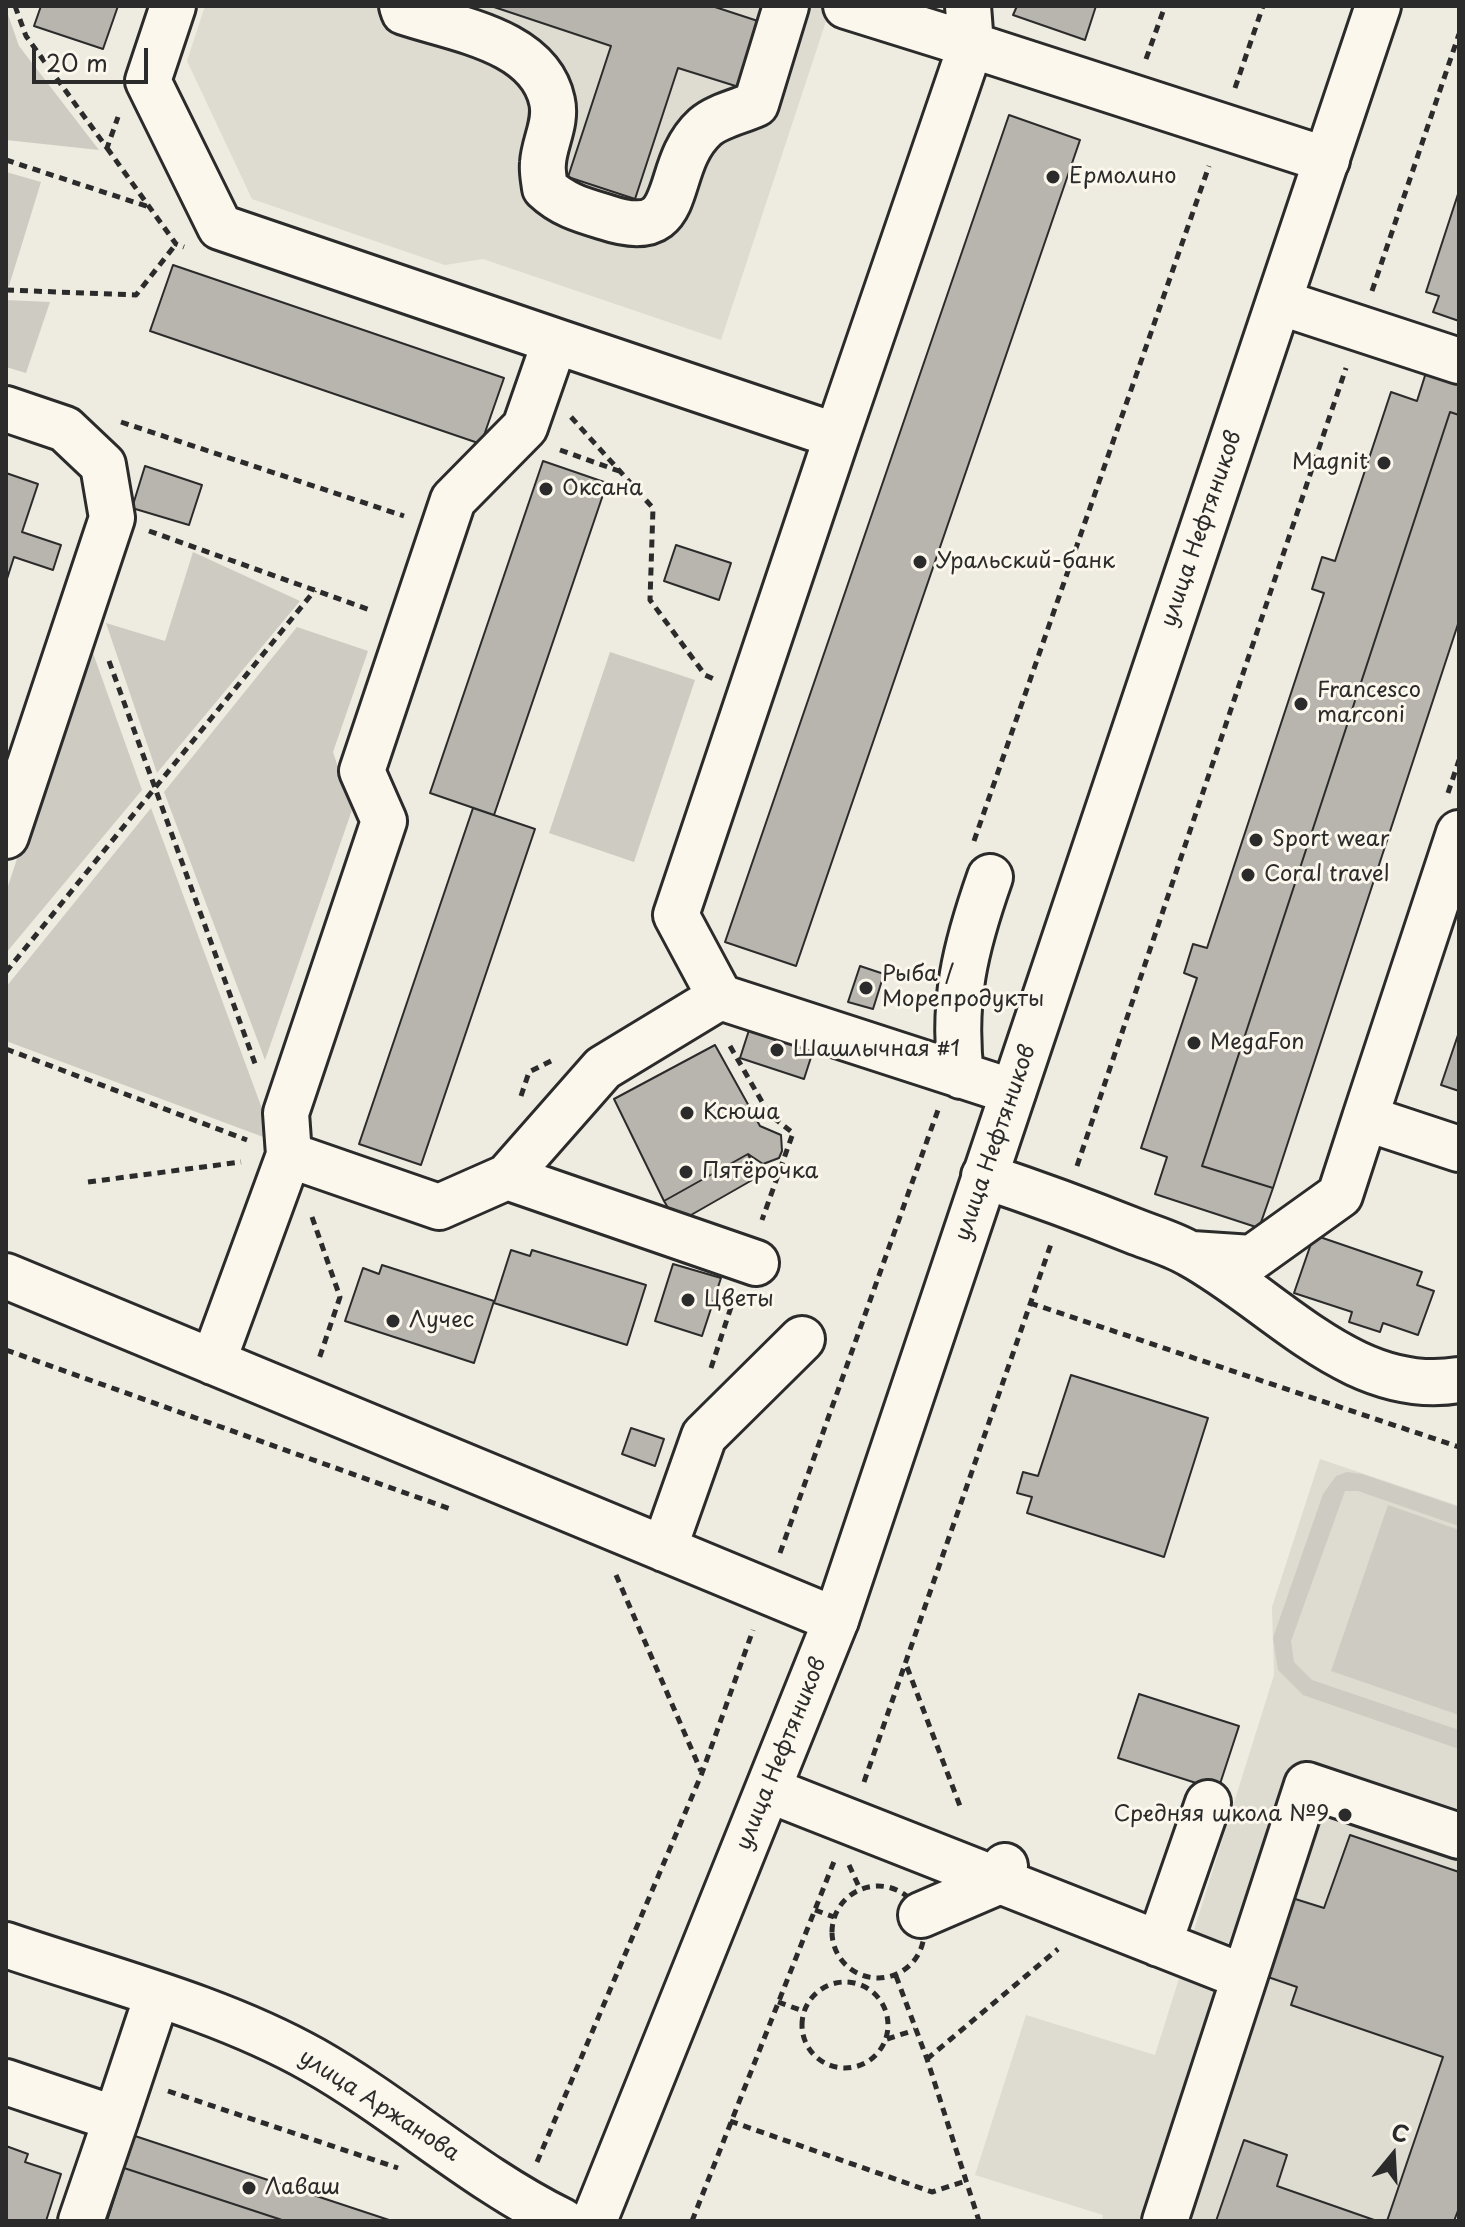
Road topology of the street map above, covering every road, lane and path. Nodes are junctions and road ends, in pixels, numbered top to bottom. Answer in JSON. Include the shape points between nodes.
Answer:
{"nodes":[{"id":1,"x":15,"y":6,"type":"edge"},
{"id":2,"x":173,"y":6,"type":"edge"},
{"id":3,"x":402,"y":6,"type":"edge"},
{"id":4,"x":786,"y":6,"type":"edge"},
{"id":5,"x":846,"y":6,"type":"edge"},
{"id":6,"x":1165,"y":6,"type":"edge"},
{"id":7,"x":1263,"y":6,"type":"edge"},
{"id":8,"x":1378,"y":6,"type":"edge"},
{"id":9,"x":969,"y":26,"type":"edge"},
{"id":10,"x":1459,"y":34,"type":"edge"},
{"id":11,"x":1146,"y":62,"type":"dead end"},
{"id":12,"x":122,"y":105,"type":"dead end"},
{"id":13,"x":1222,"y":127,"type":"junction"},
{"id":14,"x":107,"y":148,"type":"junction"},
{"id":15,"x":6,"y":160,"type":"edge"},
{"id":16,"x":1327,"y":160,"type":"junction"},
{"id":17,"x":150,"y":208,"type":"junction"},
{"id":18,"x":176,"y":244,"type":"junction"},
{"id":19,"x":191,"y":249,"type":"dead end"},
{"id":20,"x":6,"y":290,"type":"edge"},
{"id":21,"x":1279,"y":302,"type":"junction"},
{"id":22,"x":1360,"y":329,"type":"junction"},
{"id":23,"x":555,"y":341,"type":"junction"},
{"id":24,"x":1459,"y":361,"type":"edge"},
{"id":25,"x":540,"y":383,"type":"junction"},
{"id":26,"x":6,"y":409,"type":"edge"},
{"id":27,"x":112,"y":419,"type":"dead end"},
{"id":28,"x":837,"y":436,"type":"junction"},
{"id":29,"x":551,"y":446,"type":"dead end"},
{"id":30,"x":619,"y":471,"type":"junction"},
{"id":31,"x":112,"y":518,"type":"junction"},
{"id":32,"x":443,"y":529,"type":"junction"},
{"id":33,"x":315,"y":590,"type":"junction"},
{"id":34,"x":411,"y":624,"type":"junction"},
{"id":35,"x":107,"y":655,"type":"dead end"},
{"id":36,"x":751,"y":691,"type":"junction"},
{"id":37,"x":154,"y":789,"type":"junction"},
{"id":38,"x":1459,"y":833,"type":"edge"},
{"id":39,"x":6,"y":836,"type":"edge"},
{"id":40,"x":980,"y":865,"type":"joint"},
{"id":41,"x":6,"y":972,"type":"edge"},
{"id":42,"x":720,"y":997,"type":"junction"},
{"id":43,"x":6,"y":1049,"type":"edge"},
{"id":44,"x":557,"y":1058,"type":"dead end"},
{"id":45,"x":961,"y":1076,"type":"junction"},
{"id":46,"x":262,"y":1082,"type":"dead end"},
{"id":47,"x":1013,"y":1092,"type":"junction"},
{"id":48,"x":520,"y":1100,"type":"dead end"},
{"id":49,"x":1365,"y":1118,"type":"junction"},
{"id":50,"x":1459,"y":1149,"type":"edge"},
{"id":51,"x":289,"y":1155,"type":"junction"},
{"id":52,"x":984,"y":1176,"type":"junction"},
{"id":53,"x":507,"y":1177,"type":"junction"},
{"id":54,"x":88,"y":1182,"type":"dead end"},
{"id":55,"x":1065,"y":1203,"type":"junction"},
{"id":56,"x":1190,"y":1254,"type":"junction"},
{"id":57,"x":752,"y":1261,"type":"junction"},
{"id":58,"x":6,"y":1276,"type":"edge"},
{"id":59,"x":1030,"y":1303,"type":"junction"},
{"id":60,"x":802,"y":1339,"type":"dead end"},
{"id":61,"x":6,"y":1350,"type":"edge"},
{"id":62,"x":213,"y":1362,"type":"junction"},
{"id":63,"x":711,"y":1370,"type":"dead end"},
{"id":64,"x":313,"y":1377,"type":"dead end"},
{"id":65,"x":1459,"y":1380,"type":"edge"},
{"id":66,"x":1459,"y":1447,"type":"edge"},
{"id":67,"x":465,"y":1514,"type":"dead end"},
{"id":68,"x":664,"y":1549,"type":"junction"},
{"id":69,"x":613,"y":1567,"type":"dead end"},
{"id":70,"x":836,"y":1620,"type":"junction"},
{"id":71,"x":907,"y":1666,"type":"junction"},
{"id":72,"x":702,"y":1773,"type":"dead end"},
{"id":73,"x":769,"y":1790,"type":"junction"},
{"id":74,"x":1208,"y":1803,"type":"dead end"},
{"id":75,"x":960,"y":1806,"type":"dead end"},
{"id":76,"x":849,"y":1822,"type":"junction"},
{"id":77,"x":1459,"y":1836,"type":"edge"},
{"id":78,"x":1003,"y":1872,"type":"junction"},
{"id":79,"x":815,"y":1910,"type":"junction"},
{"id":80,"x":921,"y":1915,"type":"junction"},
{"id":81,"x":834,"y":1917,"type":"junction"},
{"id":82,"x":1095,"y":1918,"type":"junction"},
{"id":83,"x":1159,"y":1944,"type":"junction"},
{"id":84,"x":6,"y":1945,"type":"edge"},
{"id":85,"x":896,"y":1976,"type":"junction"},
{"id":86,"x":1244,"y":1977,"type":"junction"},
{"id":87,"x":157,"y":1996,"type":"junction"},
{"id":88,"x":778,"y":2002,"type":"junction"},
{"id":89,"x":804,"y":2011,"type":"junction"},
{"id":90,"x":916,"y":2030,"type":"junction"},
{"id":91,"x":886,"y":2039,"type":"junction"},
{"id":92,"x":927,"y":2059,"type":"junction"},
{"id":93,"x":129,"y":2078,"type":"junction"},
{"id":94,"x":6,"y":2082,"type":"edge"},
{"id":95,"x":116,"y":2119,"type":"junction"},
{"id":96,"x":730,"y":2121,"type":"junction"},
{"id":97,"x":401,"y":2170,"type":"dead end"},
{"id":98,"x":966,"y":2181,"type":"junction"},
{"id":99,"x":81,"y":2221,"type":"edge"},
{"id":100,"x":562,"y":2221,"type":"edge"},
{"id":101,"x":594,"y":2221,"type":"edge"},
{"id":102,"x":692,"y":2221,"type":"edge"},
{"id":103,"x":979,"y":2221,"type":"edge"},
{"id":104,"x":1165,"y":2221,"type":"edge"}],
"edges":[{"from":1,"to":14,"type":"path","via":[[26,36]]},
{"from":2,"to":23,"type":"main road","via":[[148,81],[220,227]]},
{"from":3,"to":4,"type":"main road","via":[[404,12],[509,47],[535,65],[552,102],[542,162],[545,188],[560,202],[633,227],[654,223],[667,208],[682,160],[706,126],[756,104]]},
{"from":5,"to":9,"type":"main road"},
{"from":6,"to":11,"type":"path"},
{"from":7,"to":13,"type":"path"},
{"from":8,"to":16,"type":"main road","name":"улица Нефтяников"},
{"from":9,"to":13,"type":"main road"},
{"from":9,"to":28,"type":"main road"},
{"from":10,"to":22,"type":"path"},
{"from":12,"to":14,"type":"path"},
{"from":13,"to":16,"type":"main road"},
{"from":13,"to":40,"type":"path"},
{"from":14,"to":17,"type":"path"},
{"from":15,"to":17,"type":"path"},
{"from":16,"to":21,"type":"main road","name":"улица Нефтяников"},
{"from":17,"to":18,"type":"path"},
{"from":18,"to":19,"type":"path"},
{"from":18,"to":20,"type":"path","via":[[136,295]]},
{"from":21,"to":22,"type":"main road"},
{"from":21,"to":47,"type":"main road","name":"улица Нефтяников"},
{"from":22,"to":24,"type":"main road"},
{"from":22,"to":55,"type":"path"},
{"from":23,"to":25,"type":"main road"},
{"from":23,"to":28,"type":"main road"},
{"from":25,"to":30,"type":"path"},
{"from":25,"to":32,"type":"main road","via":[[525,427],[453,500]]},
{"from":26,"to":31,"type":"main road","via":[[65,429],[103,465]]},
{"from":27,"to":32,"type":"path"},
{"from":28,"to":36,"type":"main road"},
{"from":29,"to":30,"type":"path"},
{"from":30,"to":36,"type":"path","via":[[653,508],[650,600],[705,675]]},
{"from":31,"to":33,"type":"path"},
{"from":31,"to":39,"type":"main road"},
{"from":32,"to":34,"type":"main road"},
{"from":33,"to":34,"type":"path"},
{"from":33,"to":37,"type":"path"},
{"from":34,"to":51,"type":"main road","via":[[362,771],[384,821],[286,1113]]},
{"from":35,"to":37,"type":"path"},
{"from":36,"to":42,"type":"main road","via":[[676,915]]},
{"from":37,"to":41,"type":"path"},
{"from":37,"to":46,"type":"path"},
{"from":38,"to":49,"type":"main road"},
{"from":40,"to":45,"type":"main road","via":[[959,986]]},
{"from":42,"to":45,"type":"main road","via":[[896,1066]]},
{"from":42,"to":53,"type":"main road","via":[[603,1068]]},
{"from":42,"to":57,"type":"path","via":[[727,1039],[769,1114],[793,1133]]},
{"from":43,"to":51,"type":"path"},
{"from":44,"to":48,"type":"path","via":[[529,1072]]},
{"from":45,"to":47,"type":"main road"},
{"from":47,"to":52,"type":"main road","name":"улица Нефтяников"},
{"from":49,"to":50,"type":"main road"},
{"from":49,"to":56,"type":"main road","via":[[1340,1195],[1252,1258]]},
{"from":51,"to":53,"type":"main road","via":[[439,1207]]},
{"from":51,"to":54,"type":"path"},
{"from":51,"to":62,"type":"main road"},
{"from":51,"to":64,"type":"path","via":[[340,1297]]},
{"from":52,"to":55,"type":"main road"},
{"from":52,"to":70,"type":"main road","name":"улица Нефтяников"},
{"from":53,"to":57,"type":"main road"},
{"from":55,"to":56,"type":"main road"},
{"from":55,"to":59,"type":"path"},
{"from":56,"to":65,"type":"main road","via":[[1353,1363],[1399,1382],[1432,1385]]},
{"from":57,"to":63,"type":"path"},
{"from":58,"to":62,"type":"main road"},
{"from":59,"to":66,"type":"path"},
{"from":59,"to":71,"type":"path"},
{"from":60,"to":68,"type":"main road","via":[[704,1436]]},
{"from":61,"to":67,"type":"path"},
{"from":62,"to":68,"type":"main road"},
{"from":68,"to":70,"type":"main road"},
{"from":69,"to":72,"type":"path"},
{"from":70,"to":73,"type":"main road","name":"улица Нефтяников"},
{"from":71,"to":75,"type":"path"},
{"from":71,"to":76,"type":"path"},
{"from":73,"to":76,"type":"main road"},
{"from":73,"to":101,"type":"main road","name":"улица Нефтяников"},
{"from":74,"to":83,"type":"main road"},
{"from":76,"to":78,"type":"main road"},
{"from":76,"to":79,"type":"path"},
{"from":77,"to":86,"type":"main road","via":[[1307,1785]]},
{"from":78,"to":80,"type":"main road"},
{"from":78,"to":82,"type":"main road"},
{"from":79,"to":81,"type":"path"},
{"from":79,"to":88,"type":"path"},
{"from":80,"to":81,"type":"path","via":[[907,1895],[876,1886],[847,1897]]},
{"from":80,"to":85,"type":"path","via":[[924,1939],[919,1954]]},
{"from":81,"to":85,"type":"path","via":[[832,1942],[849,1969],[880,1979]]},
{"from":82,"to":83,"type":"main road"},
{"from":82,"to":92,"type":"path"},
{"from":83,"to":86,"type":"main road"},
{"from":84,"to":87,"type":"main road","name":"улица Аржанова"},
{"from":85,"to":90,"type":"path"},
{"from":86,"to":104,"type":"main road"},
{"from":87,"to":93,"type":"main road"},
{"from":87,"to":100,"type":"main road","name":"улица Аржанова","via":[[311,2059],[521,2200]]},
{"from":88,"to":89,"type":"path"},
{"from":88,"to":96,"type":"path"},
{"from":89,"to":91,"type":"path","via":[[801,2025],[811,2052],[835,2067],[863,2064],[875,2057]]},
{"from":89,"to":91,"type":"path","via":[[810,1998],[834,1982],[862,1984],[883,2003]]},
{"from":90,"to":91,"type":"path"},
{"from":90,"to":92,"type":"path"},
{"from":92,"to":98,"type":"path"},
{"from":93,"to":95,"type":"main road"},
{"from":93,"to":97,"type":"path"},
{"from":94,"to":95,"type":"main road"},
{"from":95,"to":99,"type":"main road"},
{"from":96,"to":98,"type":"path","via":[[932,2192]]},
{"from":96,"to":102,"type":"path"},
{"from":98,"to":103,"type":"path"}]}
